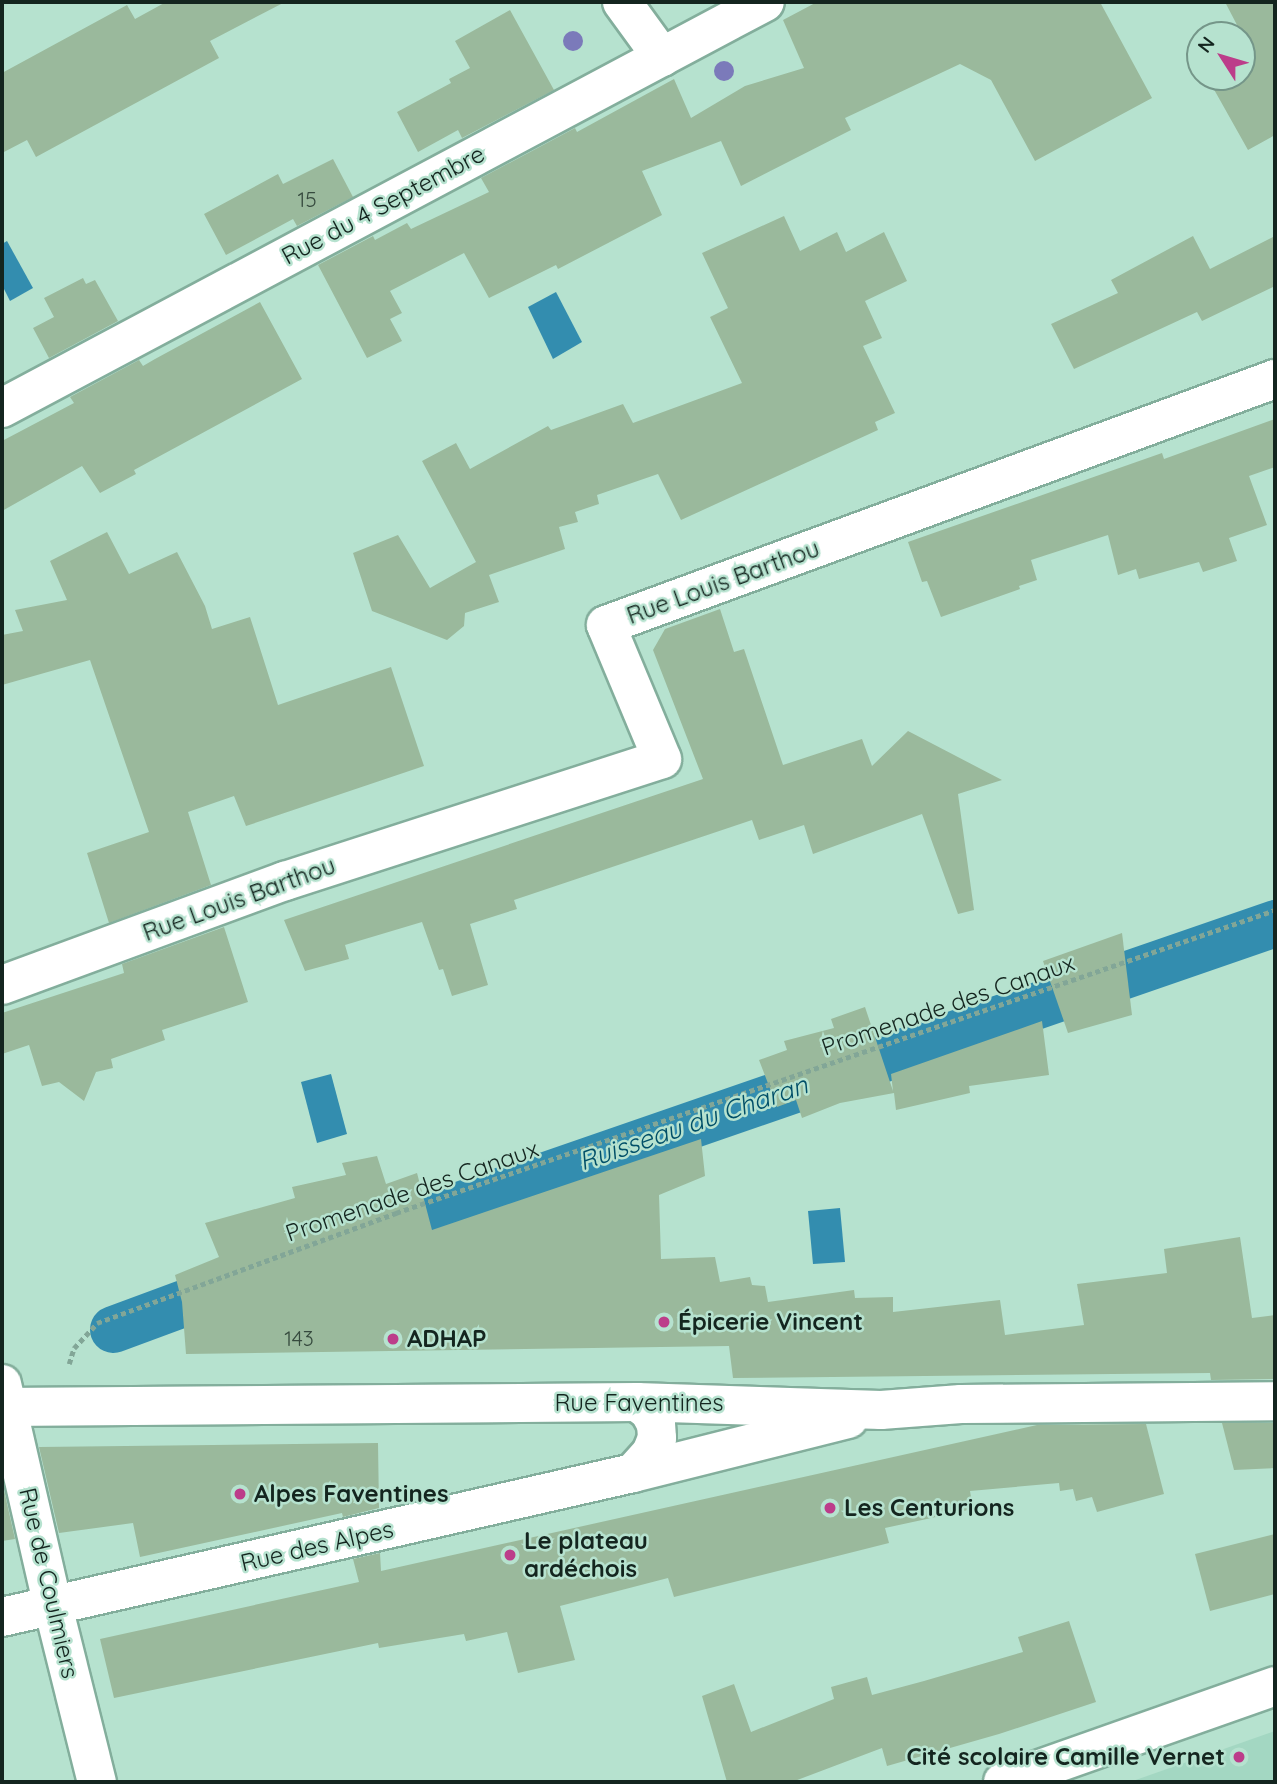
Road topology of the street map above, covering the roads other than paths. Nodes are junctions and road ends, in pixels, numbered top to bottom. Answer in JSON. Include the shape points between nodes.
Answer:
{"nodes":[{"id":1,"x":622,"y":2,"type":"edge"},
{"id":2,"x":765,"y":2,"type":"edge"},
{"id":3,"x":662,"y":57,"type":"junction"},
{"id":4,"x":1275,"y":379,"type":"edge"},
{"id":5,"x":2,"y":408,"type":"edge"},
{"id":6,"x":2,"y":985,"type":"edge"},
{"id":7,"x":4,"y":1400,"type":"edge"},
{"id":8,"x":1275,"y":1401,"type":"edge"},
{"id":9,"x":637,"y":1402,"type":"junction"},
{"id":10,"x":881,"y":1410,"type":"junction"},
{"id":11,"x":633,"y":1473,"type":"junction"},
{"id":12,"x":53,"y":1606,"type":"junction"},
{"id":13,"x":2,"y":1617,"type":"edge"},
{"id":14,"x":1275,"y":1686,"type":"edge"},
{"id":15,"x":97,"y":1782,"type":"edge"},
{"id":16,"x":1003,"y":1782,"type":"edge"}],
"edges":[{"from":1,"to":3,"type":"street"},
{"from":2,"to":3,"type":"street","name":"Rue du 4 Septembre"},
{"from":3,"to":5,"type":"street","name":"Rue du 4 Septembre"},
{"from":4,"to":6,"type":"street","name":"Rue Louis Barthou","via":[[606,625],[662,759],[285,881]]},
{"from":7,"to":9,"type":"street","name":"Rue Faventines"},
{"from":7,"to":12,"type":"street","name":"Rue de Coulmiers"},
{"from":8,"to":10,"type":"street","name":"Rue Faventines","via":[[961,1404]]},
{"from":9,"to":10,"type":"street","name":"Rue Faventines"},
{"from":9,"to":11,"type":"street","via":[[656,1424],[657,1438],[652,1453]]},
{"from":10,"to":11,"type":"street","name":"Rue des Alpes"},
{"from":11,"to":12,"type":"street","name":"Rue des Alpes"},
{"from":12,"to":13,"type":"street","name":"Rue des Alpes"},
{"from":12,"to":15,"type":"street","name":"Rue de Coulmiers"},
{"from":14,"to":16,"type":"street"}]}
